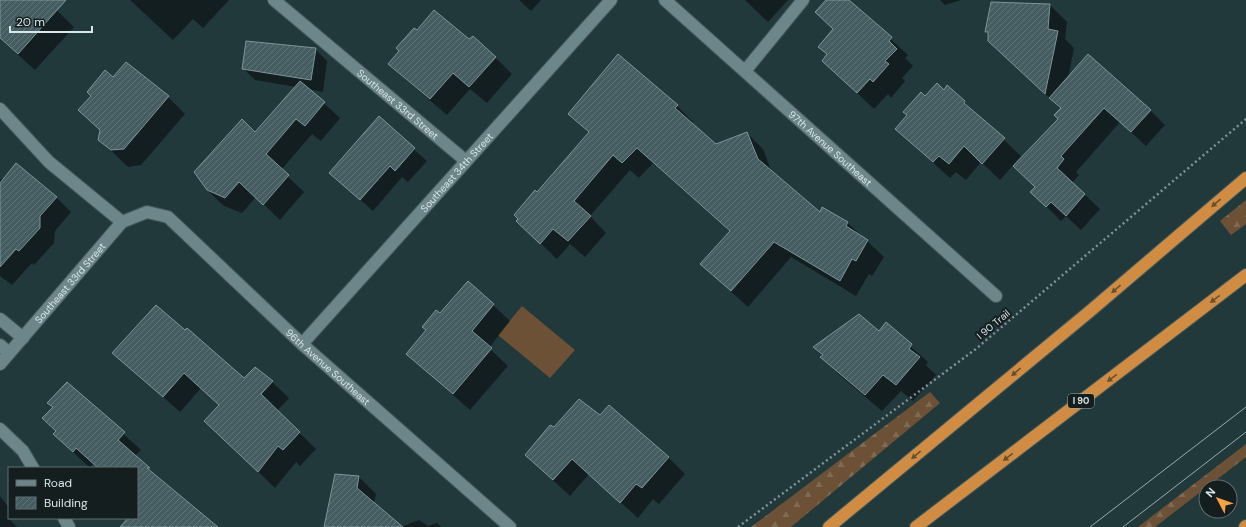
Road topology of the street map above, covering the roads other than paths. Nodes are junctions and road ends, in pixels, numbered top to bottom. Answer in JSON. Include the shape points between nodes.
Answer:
{"nodes":[{"id":1,"x":274,"y":0,"type":"edge"},
{"id":2,"x":611,"y":0,"type":"edge"},
{"id":3,"x":665,"y":0,"type":"edge"},
{"id":4,"x":803,"y":0,"type":"edge"},
{"id":5,"x":745,"y":71,"type":"junction"},
{"id":6,"x":0,"y":109,"type":"edge"},
{"id":7,"x":466,"y":161,"type":"junction"},
{"id":8,"x":1246,"y":178,"type":"edge"},
{"id":9,"x":147,"y":212,"type":"joint"},
{"id":10,"x":122,"y":222,"type":"junction"},
{"id":11,"x":1246,"y":275,"type":"edge"},
{"id":12,"x":996,"y":296,"type":"dead end"},
{"id":13,"x":0,"y":319,"type":"edge"},
{"id":14,"x":23,"y":338,"type":"junction"},
{"id":15,"x":302,"y":344,"type":"junction"},
{"id":16,"x":5,"y":349,"type":"edge"},
{"id":17,"x":0,"y":364,"type":"edge"},
{"id":18,"x":0,"y":429,"type":"edge"},
{"id":19,"x":32,"y":467,"type":"edge"},
{"id":20,"x":510,"y":527,"type":"edge"},
{"id":21,"x":829,"y":527,"type":"edge"},
{"id":22,"x":916,"y":527,"type":"edge"}],
"edges":[{"from":1,"to":7,"type":"street","name":"Southeast 33rd Street"},
{"from":2,"to":7,"type":"street","name":"Southeast 34th Street"},
{"from":3,"to":5,"type":"street","name":"97th Avenue Southeast"},
{"from":4,"to":5,"type":"street"},
{"from":5,"to":12,"type":"street","name":"97th Avenue Southeast"},
{"from":6,"to":10,"type":"street","via":[[49,162]]},
{"from":7,"to":15,"type":"street","name":"Southeast 34th Street"},
{"from":8,"to":21,"type":"highway","one_way":true},
{"from":9,"to":10,"type":"street","name":"Southeast 33rd Street"},
{"from":9,"to":15,"type":"street","name":"96th Avenue Southeast","via":[[168,217]]},
{"from":10,"to":14,"type":"street","name":"Southeast 33rd Street"},
{"from":11,"to":22,"type":"highway","number":"I 90","one_way":true},
{"from":13,"to":14,"type":"street"},
{"from":14,"to":16,"type":"street","name":"Southeast 33rd Street"},
{"from":15,"to":20,"type":"street","name":"96th Avenue Southeast"},
{"from":16,"to":17,"type":"street","name":"Southeast 33rd Street"},
{"from":18,"to":19,"type":"street","via":[[23,451]]}]}
